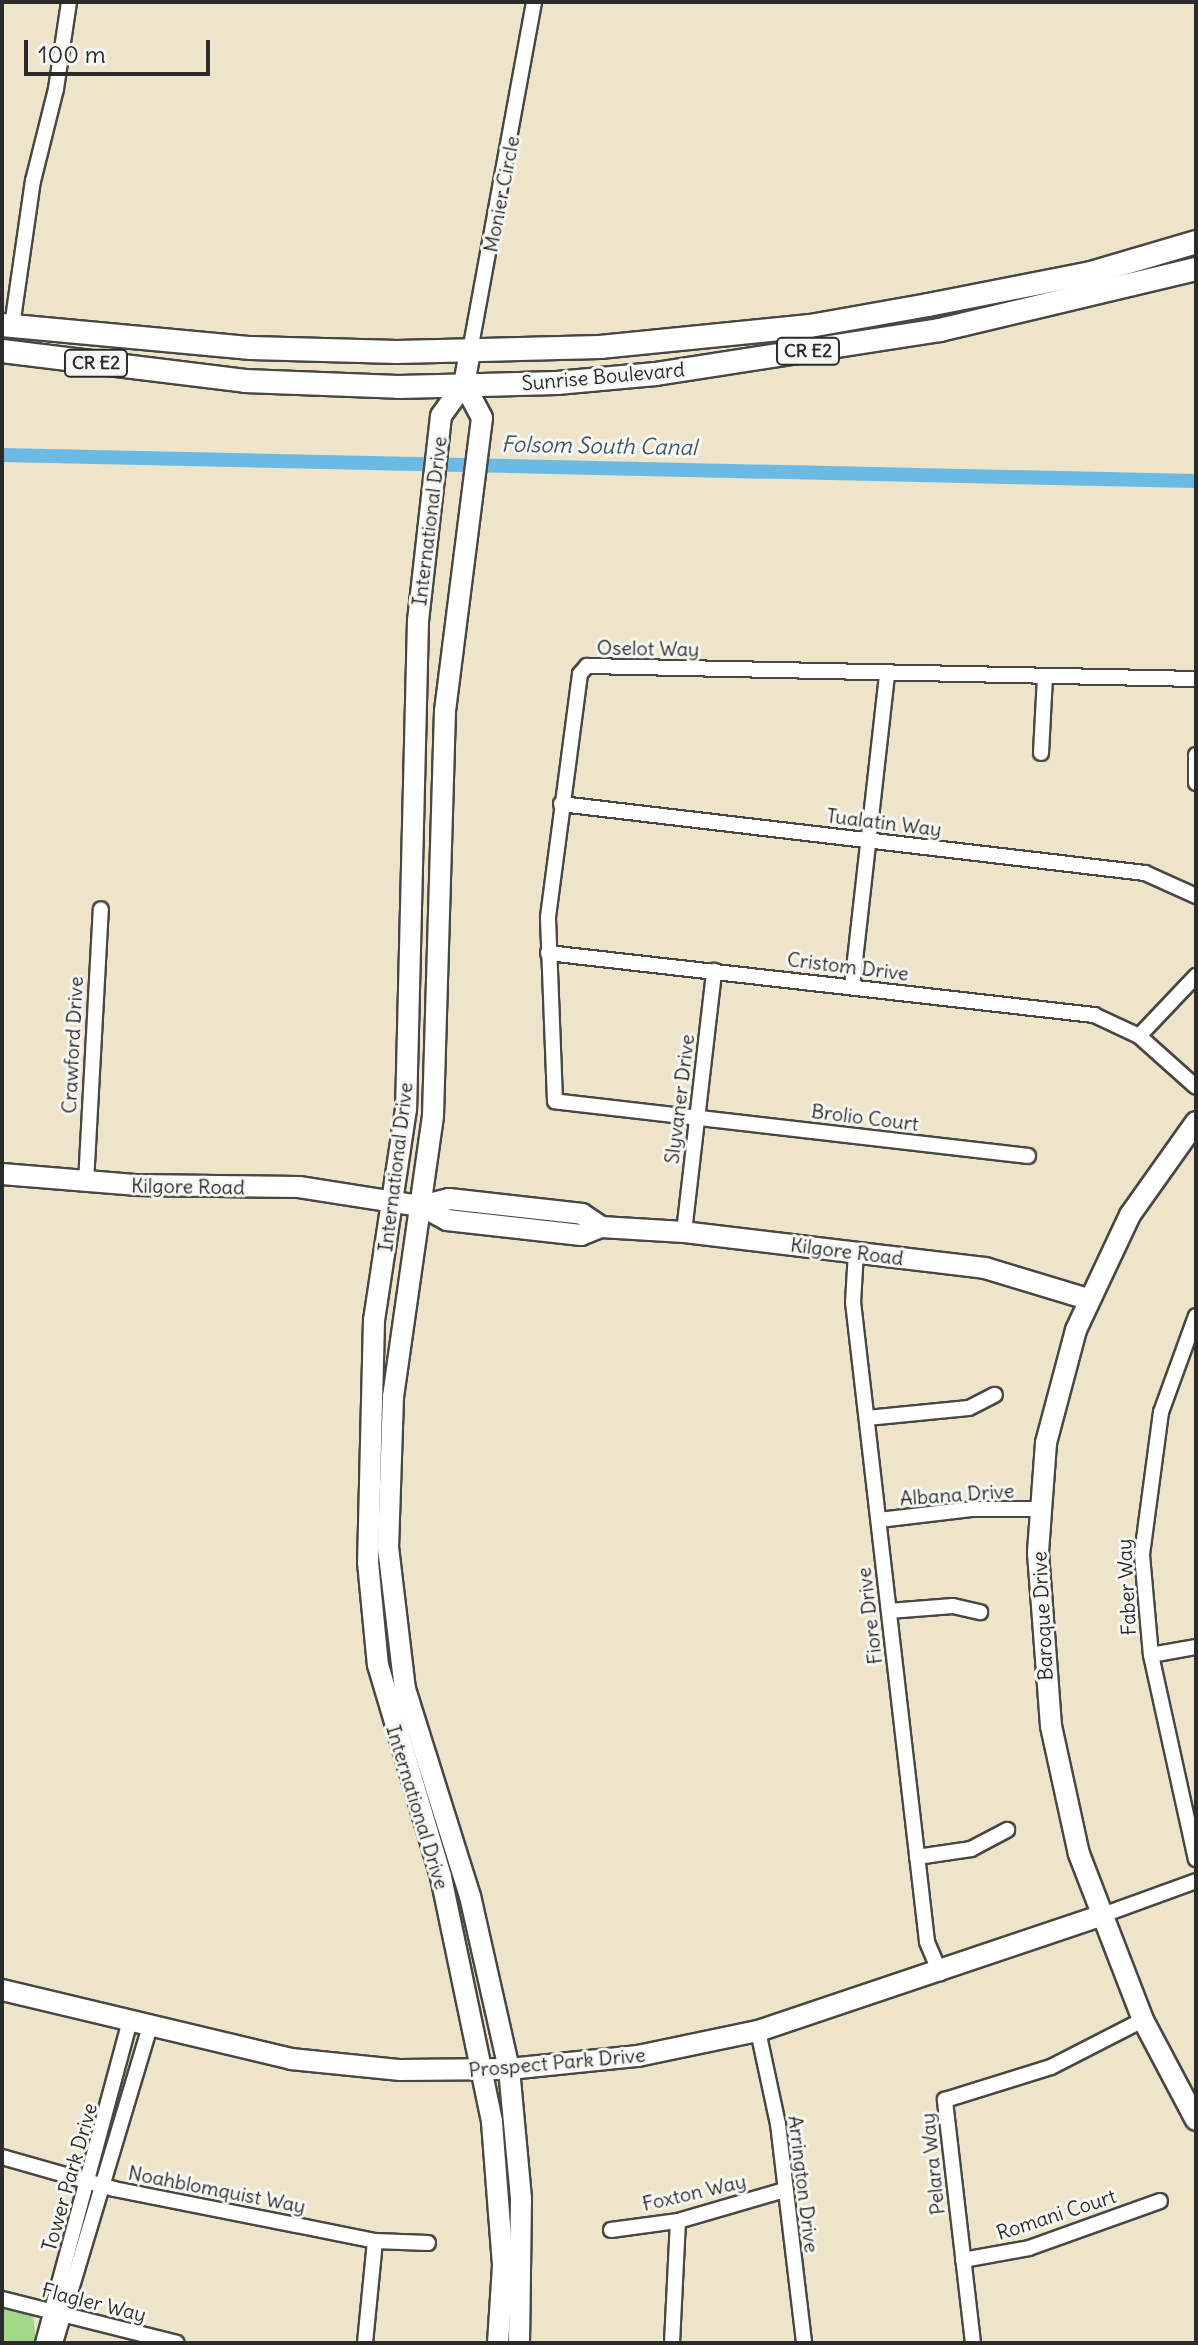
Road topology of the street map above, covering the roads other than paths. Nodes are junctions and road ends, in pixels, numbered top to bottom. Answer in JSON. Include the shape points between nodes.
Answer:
{"nodes":[{"id":1,"x":69,"y":2,"type":"edge"},
{"id":2,"x":534,"y":2,"type":"edge"},
{"id":3,"x":1196,"y":242,"type":"edge"},
{"id":4,"x":1196,"y":258,"type":"edge"},
{"id":5,"x":1196,"y":269,"type":"edge"},
{"id":6,"x":1147,"y":283,"type":"junction"},
{"id":7,"x":5,"y":329,"type":"edge"},
{"id":8,"x":2,"y":351,"type":"edge"},
{"id":9,"x":470,"y":351,"type":"junction"},
{"id":10,"x":464,"y":384,"type":"junction"},
{"id":11,"x":887,"y":673,"type":"junction"},
{"id":12,"x":1045,"y":676,"type":"junction"},
{"id":13,"x":1196,"y":679,"type":"edge"},
{"id":14,"x":1041,"y":753,"type":"dead end"},
{"id":15,"x":1196,"y":755,"type":"edge"},
{"id":16,"x":1196,"y":783,"type":"edge"},
{"id":17,"x":561,"y":804,"type":"junction"},
{"id":18,"x":869,"y":840,"type":"junction"},
{"id":19,"x":1196,"y":896,"type":"edge"},
{"id":20,"x":101,"y":909,"type":"dead end"},
{"id":21,"x":548,"y":953,"type":"junction"},
{"id":22,"x":714,"y":971,"type":"junction"},
{"id":23,"x":1196,"y":976,"type":"edge"},
{"id":24,"x":852,"y":987,"type":"junction"},
{"id":25,"x":1139,"y":1036,"type":"junction"},
{"id":26,"x":1196,"y":1087,"type":"edge"},
{"id":27,"x":697,"y":1118,"type":"junction"},
{"id":28,"x":1196,"y":1122,"type":"edge"},
{"id":29,"x":1028,"y":1156,"type":"dead end"},
{"id":30,"x":2,"y":1174,"type":"edge"},
{"id":31,"x":86,"y":1183,"type":"junction"},
{"id":32,"x":391,"y":1200,"type":"junction"},
{"id":33,"x":421,"y":1206,"type":"junction"},
{"id":34,"x":684,"y":1232,"type":"junction"},
{"id":35,"x":856,"y":1252,"type":"junction"},
{"id":36,"x":1088,"y":1299,"type":"junction"},
{"id":37,"x":1196,"y":1316,"type":"edge"},
{"id":38,"x":995,"y":1395,"type":"dead end"},
{"id":39,"x":867,"y":1418,"type":"junction"},
{"id":40,"x":1039,"y":1509,"type":"junction"},
{"id":41,"x":879,"y":1520,"type":"junction"},
{"id":42,"x":368,"y":1522,"type":"junction"},
{"id":43,"x":889,"y":1611,"type":"junction"},
{"id":44,"x":980,"y":1612,"type":"dead end"},
{"id":45,"x":374,"y":1617,"type":"junction"},
{"id":46,"x":397,"y":1629,"type":"junction"},
{"id":47,"x":1196,"y":1647,"type":"edge"},
{"id":48,"x":1151,"y":1655,"type":"junction"},
{"id":49,"x":415,"y":1728,"type":"junction"},
{"id":50,"x":1007,"y":1830,"type":"dead end"},
{"id":51,"x":917,"y":1857,"type":"junction"},
{"id":52,"x":1196,"y":1859,"type":"edge"},
{"id":53,"x":1196,"y":1881,"type":"edge"},
{"id":54,"x":1100,"y":1916,"type":"junction"},
{"id":55,"x":940,"y":1973,"type":"junction"},
{"id":56,"x":2,"y":1990,"type":"edge"},
{"id":57,"x":1143,"y":2020,"type":"junction"},
{"id":58,"x":140,"y":2024,"type":"junction"},
{"id":59,"x":758,"y":2031,"type":"junction"},
{"id":60,"x":509,"y":2069,"type":"junction"},
{"id":61,"x":482,"y":2070,"type":"junction"},
{"id":62,"x":1196,"y":2120,"type":"edge"},
{"id":63,"x":2,"y":2157,"type":"edge"},
{"id":64,"x":94,"y":2182,"type":"junction"},
{"id":65,"x":785,"y":2190,"type":"junction"},
{"id":66,"x":1160,"y":2201,"type":"dead end"},
{"id":67,"x":678,"y":2221,"type":"junction"},
{"id":68,"x":611,"y":2230,"type":"dead end"},
{"id":69,"x":375,"y":2241,"type":"junction"},
{"id":70,"x":428,"y":2243,"type":"dead end"},
{"id":71,"x":963,"y":2260,"type":"junction"},
{"id":72,"x":2,"y":2299,"type":"edge"},
{"id":73,"x":56,"y":2315,"type":"junction"},
{"id":74,"x":43,"y":2343,"type":"edge"},
{"id":75,"x":55,"y":2343,"type":"edge"},
{"id":76,"x":177,"y":2343,"type":"edge"},
{"id":77,"x":365,"y":2343,"type":"edge"},
{"id":78,"x":498,"y":2343,"type":"edge"},
{"id":79,"x":519,"y":2343,"type":"edge"},
{"id":80,"x":672,"y":2343,"type":"edge"},
{"id":81,"x":804,"y":2343,"type":"edge"},
{"id":82,"x":973,"y":2343,"type":"edge"}],
"edges":[{"from":1,"to":7,"type":"street"},
{"from":2,"to":9,"type":"street","name":"Monier Circle"},
{"from":3,"to":9,"type":"main road","name":"Sunrise Boulevard","number":"CR E2","via":[[1091,273],[810,326],[600,347]]},
{"from":4,"to":6,"type":"main road","via":[[1160,268]]},
{"from":5,"to":6,"type":"main road","name":"Sunrise Boulevard","number":"CR E2"},
{"from":6,"to":10,"type":"main road","name":"Sunrise Boulevard","number":"CR E2","via":[[940,330],[724,364],[557,383]]},
{"from":7,"to":9,"type":"main road","name":"Sunrise Boulevard","number":"CR E2","via":[[251,348]]},
{"from":8,"to":10,"type":"main road","name":"Sunrise Boulevard","number":"CR E2","via":[[245,381]]},
{"from":9,"to":10,"type":"main road","name":"Monier Circle"},
{"from":10,"to":32,"type":"main road","name":"International Drive","via":[[441,416],[427,527],[413,732],[406,1109]]},
{"from":10,"to":33,"type":"main road","name":"International Drive","via":[[482,418],[445,711],[436,1044]]},
{"from":11,"to":12,"type":"street","name":"Oselot Way"},
{"from":11,"to":17,"type":"street","name":"Oselot Way","via":[[587,666],[580,674]]},
{"from":11,"to":18,"type":"street"},
{"from":12,"to":13,"type":"street","name":"Oselot Way"},
{"from":12,"to":14,"type":"street"},
{"from":15,"to":16,"type":"street"},
{"from":17,"to":18,"type":"street","name":"Tualatin Way"},
{"from":17,"to":21,"type":"street","name":"Oselot Way"},
{"from":18,"to":19,"type":"street","name":"Tualatin Way","via":[[1145,873]]},
{"from":18,"to":24,"type":"street"},
{"from":20,"to":31,"type":"street","name":"Crawford Drive"},
{"from":21,"to":22,"type":"street","name":"Cristom Drive"},
{"from":21,"to":27,"type":"street","name":"Oselot Way","via":[[555,1101]]},
{"from":22,"to":24,"type":"street","name":"Cristom Drive"},
{"from":22,"to":27,"type":"street","name":"Slyvaner Drive"},
{"from":23,"to":25,"type":"street"},
{"from":24,"to":25,"type":"street","name":"Cristom Drive","via":[[1094,1015]]},
{"from":25,"to":26,"type":"street","name":"Cristom Drive"},
{"from":27,"to":29,"type":"street","name":"Brolio Court"},
{"from":27,"to":34,"type":"street","name":"Slyvaner Drive"},
{"from":28,"to":36,"type":"main road","name":"Baroque Drive","via":[[1130,1215]]},
{"from":30,"to":31,"type":"main road","name":"Kilgore Road"},
{"from":31,"to":32,"type":"main road","name":"Kilgore Road","via":[[299,1187]]},
{"from":32,"to":33,"type":"main road","name":"Kilgore Road"},
{"from":32,"to":42,"type":"main road","name":"International Drive","via":[[374,1320]]},
{"from":33,"to":34,"type":"main road","name":"Kilgore Road","via":[[447,1220],[581,1235],[601,1227]]},
{"from":33,"to":46,"type":"main road","name":"International Drive","via":[[389,1447],[388,1547]]},
{"from":34,"to":35,"type":"main road","name":"Kilgore Road"},
{"from":35,"to":36,"type":"main road","name":"Kilgore Road","via":[[985,1268]]},
{"from":35,"to":39,"type":"street","name":"Fiore Drive","via":[[853,1302]]},
{"from":36,"to":40,"type":"main road","name":"Baroque Drive","via":[[1052,1410]]},
{"from":37,"to":48,"type":"street","name":"Faber Way","via":[[1161,1412],[1145,1504],[1142,1555]]},
{"from":38,"to":39,"type":"street","via":[[969,1408]]},
{"from":39,"to":41,"type":"street","name":"Fiore Drive"},
{"from":40,"to":41,"type":"street","name":"Albana Drive","via":[[973,1509]]},
{"from":40,"to":54,"type":"main road","name":"Baroque Drive","via":[[1039,1618],[1051,1726],[1068,1812]]},
{"from":41,"to":43,"type":"street","name":"Fiore Drive"},
{"from":42,"to":45,"type":"main road","name":"International Drive"},
{"from":42,"to":46,"type":"main road","via":[[382,1604]]},
{"from":43,"to":44,"type":"street","via":[[953,1606]]},
{"from":43,"to":51,"type":"street","name":"Fiore Drive"},
{"from":45,"to":49,"type":"main road","via":[[388,1644],[400,1707]]},
{"from":45,"to":61,"type":"main road","name":"International Drive","via":[[378,1665],[441,1877]]},
{"from":46,"to":49,"type":"main road","name":"International Drive"},
{"from":47,"to":48,"type":"street"},
{"from":48,"to":52,"type":"street","name":"Faber Way"},
{"from":49,"to":60,"type":"main road","name":"International Drive","via":[[470,1896]]},
{"from":50,"to":51,"type":"street","via":[[971,1849]]},
{"from":51,"to":55,"type":"street","name":"Fiore Drive","via":[[927,1942]]},
{"from":53,"to":54,"type":"street"},
{"from":54,"to":55,"type":"main road","name":"Prospect Park Drive"},
{"from":54,"to":57,"type":"main road","name":"Baroque Drive"},
{"from":55,"to":59,"type":"main road","name":"Prospect Park Drive"},
{"from":56,"to":58,"type":"main road","name":"Prospect Park Drive"},
{"from":57,"to":62,"type":"main road","name":"Baroque Drive"},
{"from":57,"to":71,"type":"street","name":"Pelara Way","via":[[1038,2073],[945,2100]]},
{"from":58,"to":61,"type":"main road","name":"Prospect Park Drive","via":[[305,2061],[400,2070]]},
{"from":58,"to":64,"type":"street","name":"Tower Park Drive"},
{"from":59,"to":60,"type":"main road","name":"Prospect Park Drive","via":[[638,2056]]},
{"from":59,"to":65,"type":"street","name":"Arrington Drive"},
{"from":60,"to":61,"type":"main road","name":"Prospect Park Drive"},
{"from":60,"to":79,"type":"main road","name":"International Drive","via":[[521,2199]]},
{"from":61,"to":78,"type":"main road","name":"International Drive","via":[[503,2266]]},
{"from":63,"to":64,"type":"street","name":"Noahblomquist Way"},
{"from":64,"to":69,"type":"street","name":"Noahblomquist Way"},
{"from":64,"to":73,"type":"street","name":"Tower Park Drive"},
{"from":65,"to":67,"type":"street","name":"Foxton Way"},
{"from":65,"to":81,"type":"street","name":"Arrington Drive"},
{"from":66,"to":71,"type":"street","name":"Romani Court","via":[[1029,2248]]},
{"from":67,"to":68,"type":"street","name":"Foxton Way"},
{"from":67,"to":80,"type":"street"},
{"from":69,"to":70,"type":"street","name":"Noahblomquist Way"},
{"from":69,"to":77,"type":"street"},
{"from":71,"to":82,"type":"street","name":"Pelara Way"},
{"from":72,"to":73,"type":"street","name":"Flagler Way"},
{"from":73,"to":74,"type":"street","name":"Tower Park Drive"},
{"from":73,"to":75,"type":"street","name":"Tower Park Drive"},
{"from":73,"to":76,"type":"street","name":"Flagler Way"}]}
